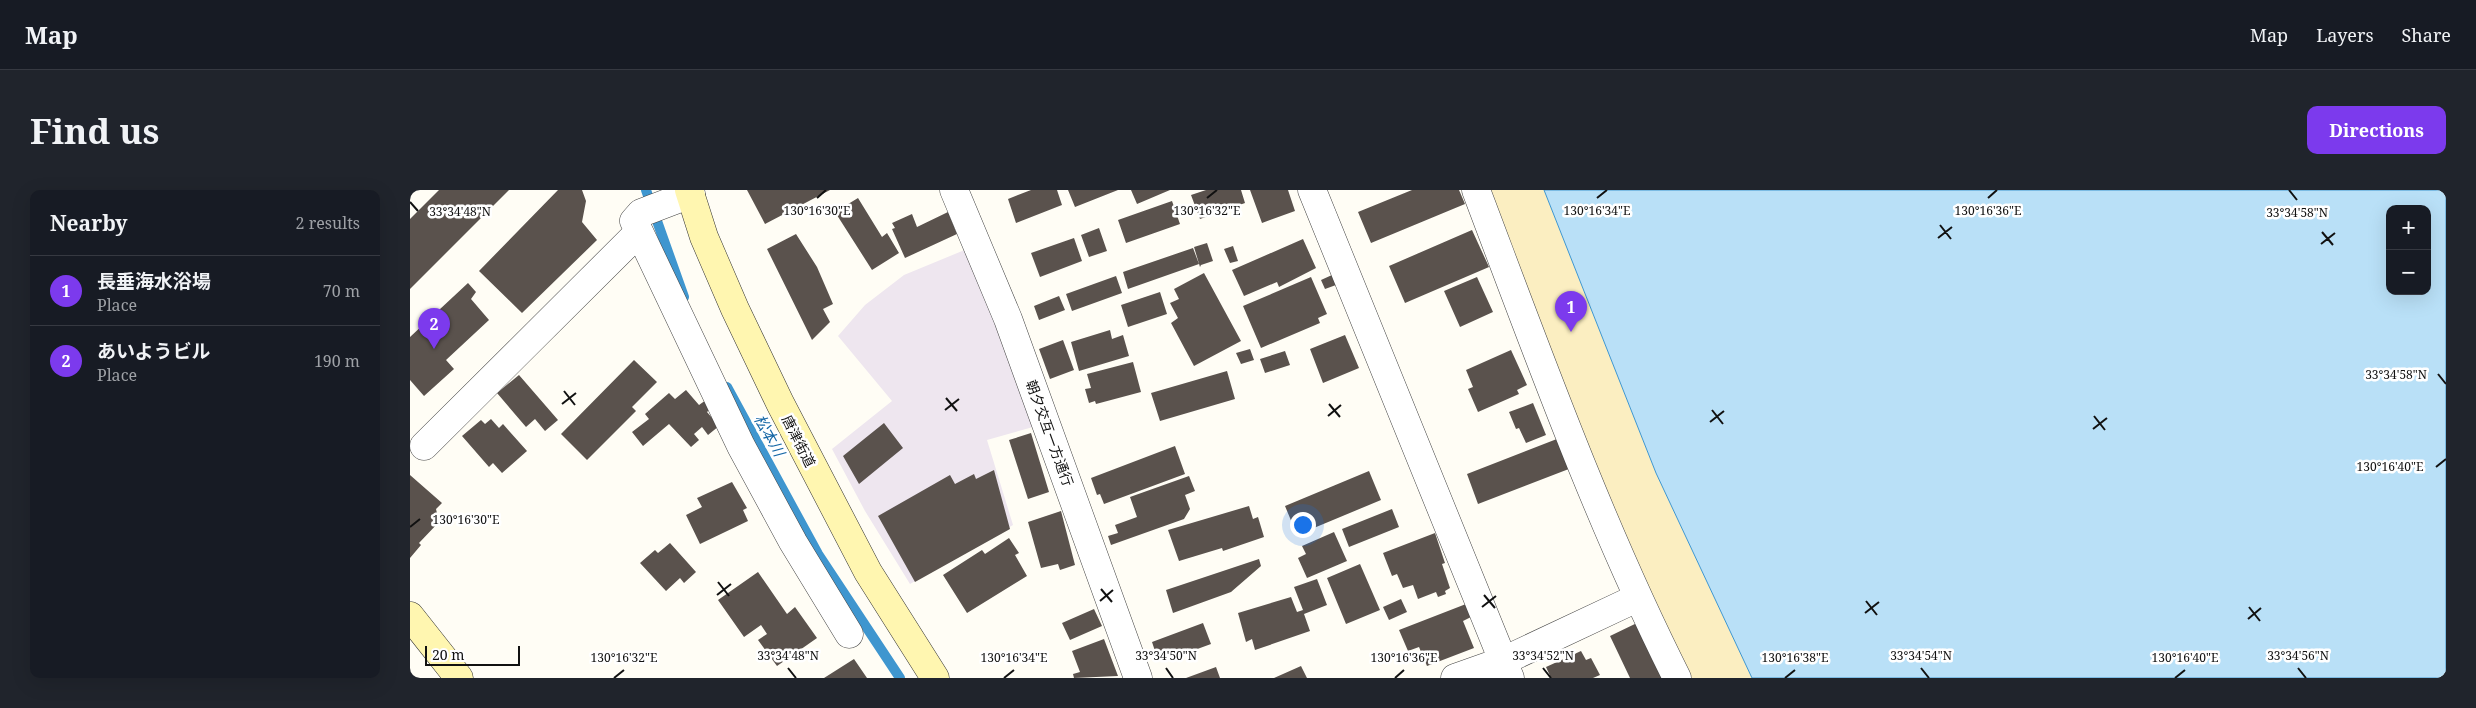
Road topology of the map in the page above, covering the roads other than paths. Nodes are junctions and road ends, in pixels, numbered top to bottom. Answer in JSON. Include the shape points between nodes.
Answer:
{"nodes":[{"id":1,"x":954,"y":190,"type":"edge"},
{"id":2,"x":1312,"y":190,"type":"edge"},
{"id":3,"x":1476,"y":190,"type":"edge"},
{"id":4,"x":690,"y":192,"type":"edge"},
{"id":5,"x":640,"y":223,"type":"junction"},
{"id":6,"x":424,"y":446,"type":"dead end"},
{"id":7,"x":1637,"y":598,"type":"junction"},
{"id":8,"x":410,"y":616,"type":"edge"},
{"id":9,"x":849,"y":634,"type":"dead end"},
{"id":10,"x":1507,"y":670,"type":"edge"},
{"id":11,"x":459,"y":678,"type":"edge"},
{"id":12,"x":935,"y":678,"type":"edge"},
{"id":13,"x":1138,"y":678,"type":"edge"},
{"id":14,"x":1456,"y":678,"type":"edge"},
{"id":15,"x":1677,"y":678,"type":"edge"}],
"edges":[{"from":1,"to":13,"type":"street","name":"朝夕交互一方通行","via":[[1008,319]]},
{"from":2,"to":10,"type":"street"},
{"from":3,"to":7,"type":"street"},
{"from":4,"to":5,"type":"street"},
{"from":4,"to":12,"type":"street","name":"唐津街道","via":[[704,237],[727,291],[780,403],[868,572]]},
{"from":5,"to":6,"type":"street"},
{"from":5,"to":9,"type":"street","via":[[741,446],[793,542]]},
{"from":7,"to":10,"type":"street"},
{"from":7,"to":15,"type":"street"},
{"from":8,"to":11,"type":"street"},
{"from":10,"to":14,"type":"street"}]}
